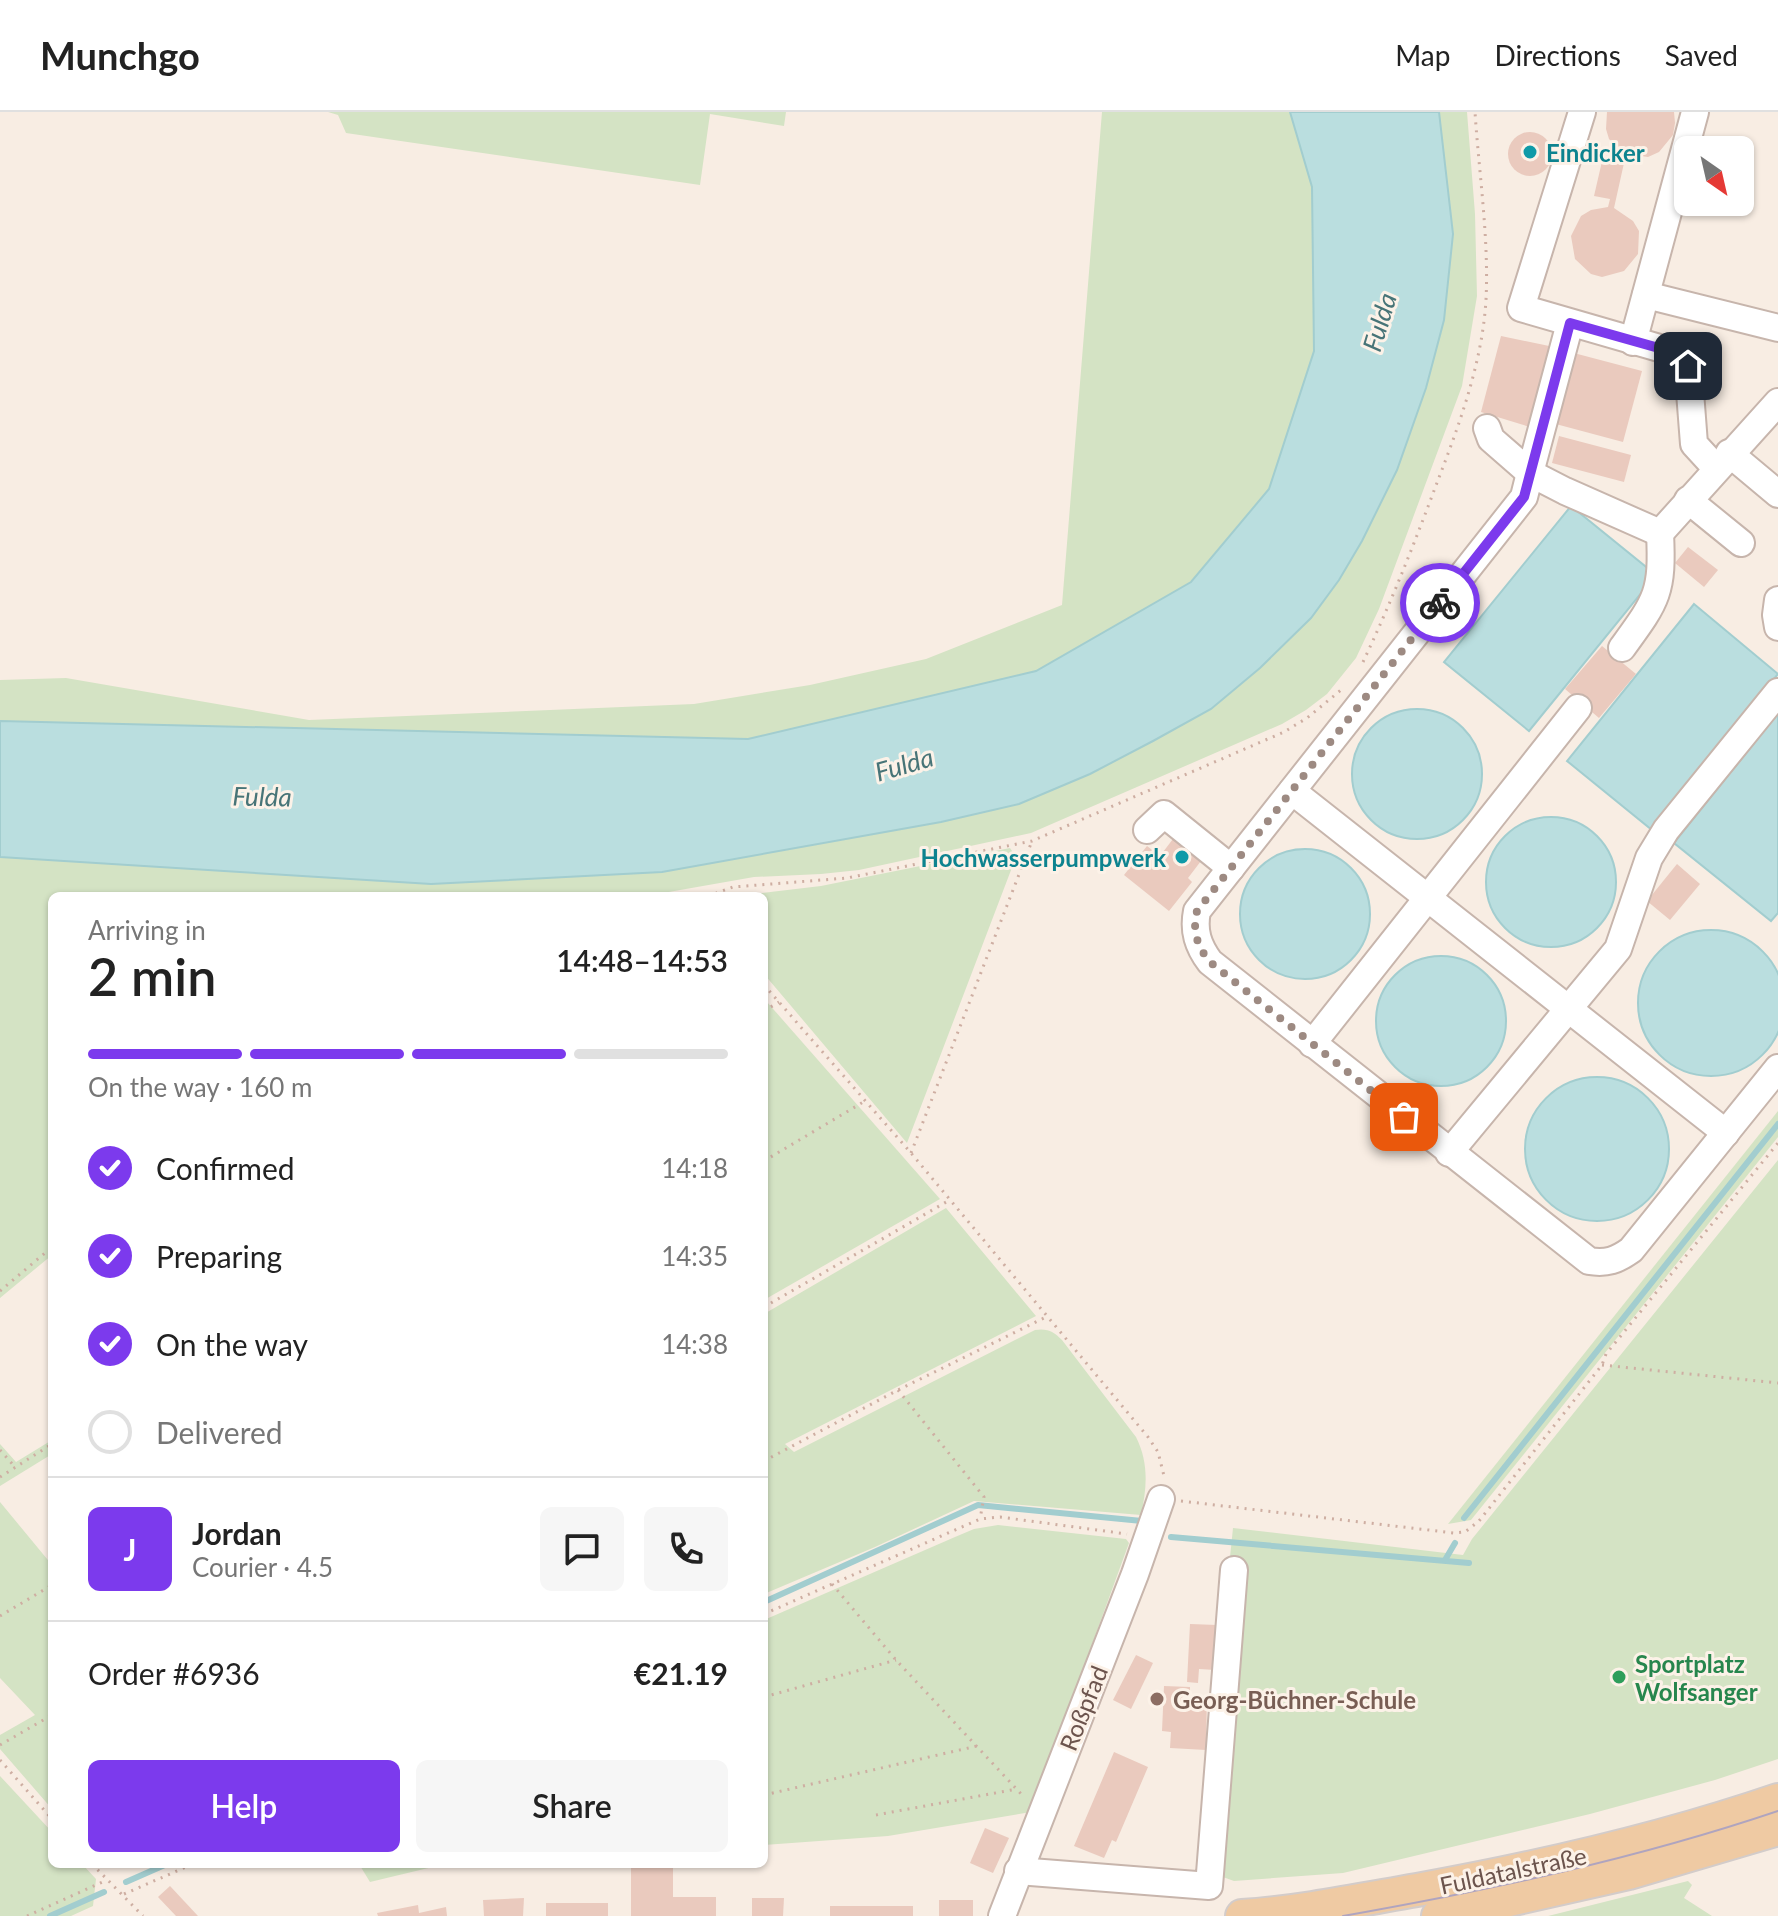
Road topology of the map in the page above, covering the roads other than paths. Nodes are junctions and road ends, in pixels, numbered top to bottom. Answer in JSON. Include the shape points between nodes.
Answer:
{"nodes":[{"id":1,"x":1582,"y":112,"type":"edge"},
{"id":2,"x":1695,"y":112,"type":"edge"},
{"id":3,"x":1646,"y":295,"type":"junction"},
{"id":4,"x":1570,"y":323,"type":"junction"},
{"id":5,"x":1778,"y":328,"type":"edge"},
{"id":6,"x":1633,"y":342,"type":"junction"},
{"id":7,"x":1778,"y":402,"type":"edge"},
{"id":8,"x":1487,"y":428,"type":"dead end"},
{"id":9,"x":1722,"y":460,"type":"junction"},
{"id":10,"x":1530,"y":473,"type":"junction"},
{"id":11,"x":1778,"y":494,"type":"edge"},
{"id":12,"x":1688,"y":500,"type":"junction"},
{"id":13,"x":1660,"y":533,"type":"junction"},
{"id":14,"x":1741,"y":543,"type":"dead end"},
{"id":15,"x":1778,"y":600,"type":"edge"},
{"id":16,"x":1778,"y":627,"type":"edge"},
{"id":17,"x":1622,"y":648,"type":"dead end"},
{"id":18,"x":1778,"y":692,"type":"edge"},
{"id":19,"x":1578,"y":708,"type":"dead end"},
{"id":20,"x":1292,"y":791,"type":"junction"},
{"id":21,"x":1147,"y":830,"type":"dead end"},
{"id":22,"x":1231,"y":868,"type":"junction"},
{"id":23,"x":1428,"y":898,"type":"junction"},
{"id":24,"x":1568,"y":1008,"type":"junction"},
{"id":25,"x":1312,"y":1044,"type":"junction"},
{"id":26,"x":1778,"y":1068,"type":"edge"},
{"id":27,"x":1726,"y":1133,"type":"junction"},
{"id":28,"x":1449,"y":1153,"type":"junction"},
{"id":29,"x":1161,"y":1499,"type":"road end"},
{"id":30,"x":1234,"y":1570,"type":"dead end"},
{"id":31,"x":1778,"y":1800,"type":"edge"},
{"id":32,"x":1778,"y":1829,"type":"edge"},
{"id":33,"x":1018,"y":1871,"type":"junction"},
{"id":34,"x":1002,"y":1916,"type":"edge"},
{"id":35,"x":1262,"y":1916,"type":"edge"},
{"id":36,"x":1438,"y":1916,"type":"edge"}],
"edges":[{"from":1,"to":4,"type":"street","via":[[1521,308]]},
{"from":2,"to":3,"type":"street"},
{"from":3,"to":5,"type":"street"},
{"from":3,"to":6,"type":"street"},
{"from":4,"to":6,"type":"street"},
{"from":4,"to":10,"type":"street"},
{"from":6,"to":9,"type":"street","via":[[1685,359],[1694,444]]},
{"from":7,"to":9,"type":"street"},
{"from":8,"to":10,"type":"street","via":[[1491,439]]},
{"from":9,"to":11,"type":"street"},
{"from":9,"to":12,"type":"street"},
{"from":10,"to":13,"type":"street"},
{"from":10,"to":20,"type":"street","via":[[1524,497]]},
{"from":12,"to":13,"type":"street"},
{"from":12,"to":14,"type":"street"},
{"from":13,"to":17,"type":"street","via":[[1662,571],[1653,604]]},
{"from":15,"to":16,"type":"street"},
{"from":18,"to":24,"type":"street","via":[[1666,830],[1649,858],[1618,949]]},
{"from":19,"to":23,"type":"street"},
{"from":20,"to":22,"type":"street"},
{"from":20,"to":23,"type":"street"},
{"from":21,"to":22,"type":"street","via":[[1164,814]]},
{"from":22,"to":25,"type":"street","via":[[1197,911],[1194,926],[1201,951]]},
{"from":23,"to":24,"type":"street"},
{"from":23,"to":25,"type":"street"},
{"from":24,"to":27,"type":"street"},
{"from":24,"to":28,"type":"street"},
{"from":25,"to":28,"type":"street"},
{"from":26,"to":27,"type":"street"},
{"from":27,"to":28,"type":"street","via":[[1631,1250],[1603,1263],[1576,1253]]},
{"from":29,"to":33,"type":"street","name":"Roßpfad"},
{"from":30,"to":33,"type":"street","via":[[1209,1886]]},
{"from":31,"to":35,"type":"main road","name":"Fuldatalstraße","via":[[1564,1861]]},
{"from":32,"to":36,"type":"main road","name":"Fuldatalstraße","via":[[1629,1873]]},
{"from":33,"to":34,"type":"street","name":"Roßpfad"}]}
